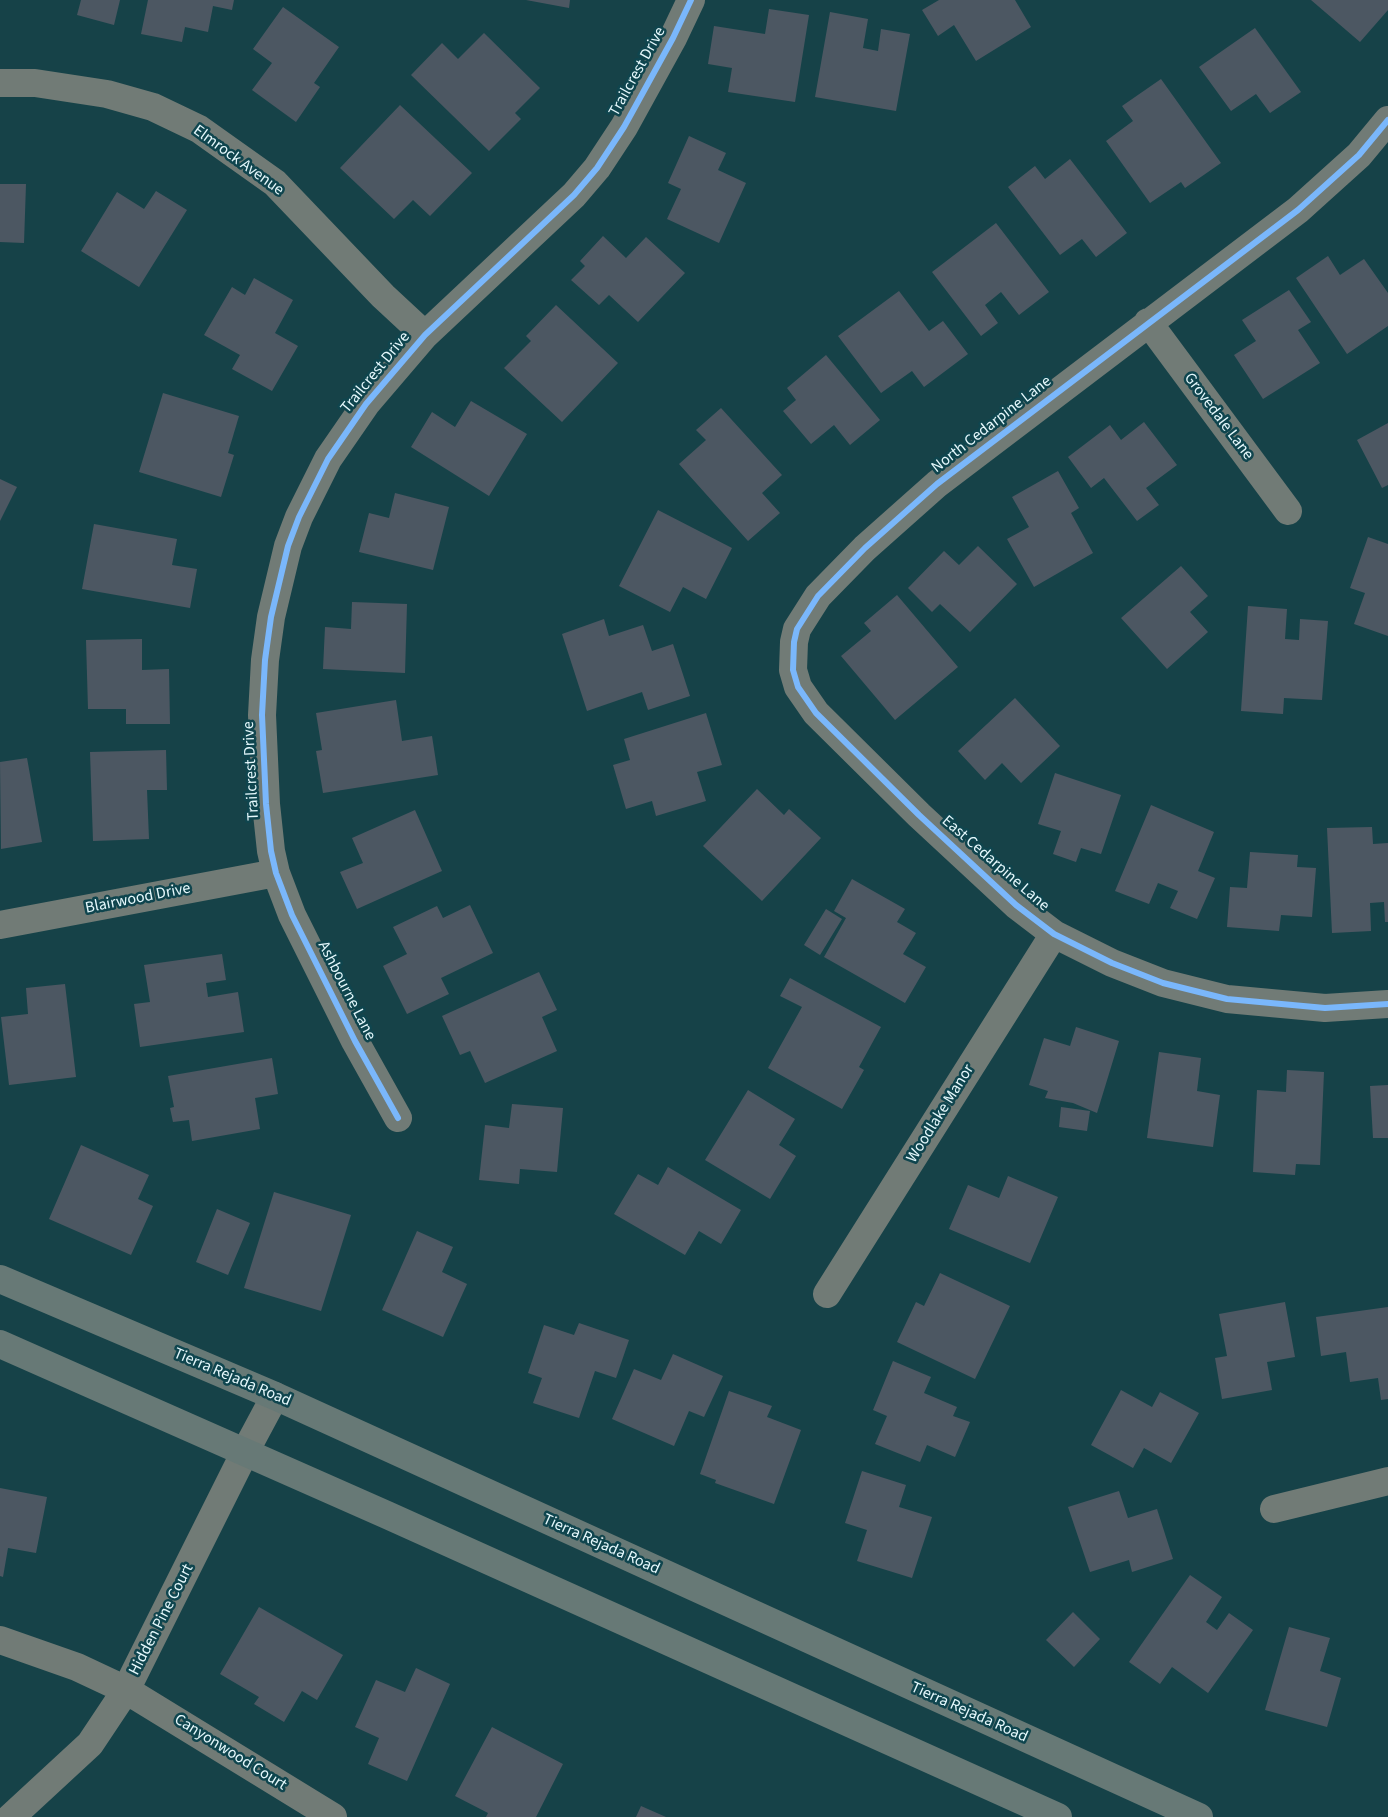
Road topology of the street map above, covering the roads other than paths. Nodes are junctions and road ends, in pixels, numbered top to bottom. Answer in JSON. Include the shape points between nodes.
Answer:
{"nodes":[{"id":1,"x":691,"y":0,"type":"edge"},
{"id":2,"x":0,"y":83,"type":"edge"},
{"id":3,"x":1388,"y":120,"type":"edge"},
{"id":4,"x":1148,"y":322,"type":"junction"},
{"id":5,"x":425,"y":336,"type":"junction"},
{"id":6,"x":1288,"y":511,"type":"dead end"},
{"id":7,"x":906,"y":802,"type":"joint"},
{"id":8,"x":276,"y":873,"type":"junction"},
{"id":9,"x":0,"y":925,"type":"edge"},
{"id":10,"x":1054,"y":934,"type":"junction"},
{"id":11,"x":1388,"y":1004,"type":"edge"},
{"id":12,"x":398,"y":1118,"type":"dead end"},
{"id":13,"x":0,"y":1279,"type":"edge"},
{"id":14,"x":827,"y":1294,"type":"dead end"},
{"id":15,"x":0,"y":1344,"type":"edge"},
{"id":16,"x":275,"y":1396,"type":"junction"},
{"id":17,"x":245,"y":1452,"type":"junction"},
{"id":18,"x":1388,"y":1481,"type":"edge"},
{"id":19,"x":1274,"y":1510,"type":"dead end"},
{"id":20,"x":0,"y":1640,"type":"edge"},
{"id":21,"x":126,"y":1690,"type":"junction"},
{"id":22,"x":12,"y":1817,"type":"edge"},
{"id":23,"x":333,"y":1817,"type":"edge"},
{"id":24,"x":1058,"y":1817,"type":"edge"},
{"id":25,"x":1199,"y":1817,"type":"edge"}],
"edges":[{"from":1,"to":5,"type":"street","name":"Trailcrest Drive","via":[[628,119],[597,168],[574,195]]},
{"from":2,"to":5,"type":"street","name":"Elmrock Avenue","via":[[35,82],[107,94],[153,107],[199,130],[274,183]]},
{"from":3,"to":4,"type":"street","name":"North Cedarpine Lane","via":[[1359,155],[1298,210]]},
{"from":4,"to":6,"type":"street","name":"Grovedale Lane"},
{"from":4,"to":7,"type":"street","name":"North Cedarpine Lane","via":[[937,484],[864,548],[824,589],[797,628],[793,670],[798,687],[816,713]]},
{"from":5,"to":8,"type":"street","name":"Trailcrest Drive","via":[[366,404],[328,459],[299,516],[288,546],[271,617],[262,715],[266,804]]},
{"from":7,"to":10,"type":"street","name":"East Cedarpine Lane","via":[[1016,905]]},
{"from":8,"to":9,"type":"street","name":"Blairwood Drive"},
{"from":8,"to":12,"type":"street","name":"Ashbourne Lane","via":[[292,915]]},
{"from":10,"to":11,"type":"street","name":"East Cedarpine Lane","via":[[1112,963],[1163,983],[1227,999],[1325,1008]]},
{"from":10,"to":14,"type":"street","name":"Woodlake Manor"},
{"from":13,"to":16,"type":"main road","name":"Tierra Rejada Road"},
{"from":15,"to":17,"type":"main road"},
{"from":16,"to":17,"type":"street","name":"Hidden Pine Court"},
{"from":16,"to":25,"type":"main road","name":"Tierra Rejada Road"},
{"from":17,"to":21,"type":"street","name":"Hidden Pine Court"},
{"from":17,"to":24,"type":"main road"},
{"from":18,"to":19,"type":"street"},
{"from":20,"to":21,"type":"street","name":"Canyonwood Court","via":[[77,1667]]},
{"from":21,"to":22,"type":"street","name":"Hidden Pine Court","via":[[90,1744]]},
{"from":21,"to":23,"type":"street","name":"Canyonwood Court"}]}
